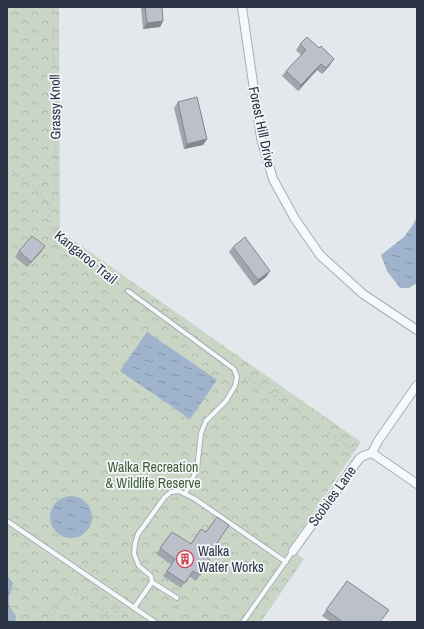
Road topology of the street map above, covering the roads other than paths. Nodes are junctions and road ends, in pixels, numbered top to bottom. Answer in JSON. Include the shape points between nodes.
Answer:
{"nodes":[{"id":1,"x":242,"y":7,"type":"edge"},
{"id":2,"x":128,"y":291,"type":"road end"},
{"id":3,"x":417,"y":330,"type":"edge"},
{"id":4,"x":417,"y":385,"type":"edge"},
{"id":5,"x":372,"y":453,"type":"junction"},
{"id":6,"x":417,"y":484,"type":"edge"},
{"id":7,"x":185,"y":494,"type":"junction"},
{"id":8,"x":7,"y":521,"type":"edge"},
{"id":9,"x":293,"y":551,"type":"joint"},
{"id":10,"x":286,"y":562,"type":"junction"},
{"id":11,"x":152,"y":582,"type":"junction"},
{"id":12,"x":177,"y":598,"type":"dead end"},
{"id":13,"x":134,"y":608,"type":"junction"},
{"id":14,"x":155,"y":622,"type":"edge"},
{"id":15,"x":243,"y":622,"type":"edge"}],
"edges":[{"from":1,"to":3,"type":"street","name":"Forest Hill Drive","via":[[262,138],[274,180],[295,219],[320,255],[363,294]]},
{"from":2,"to":7,"type":"lane","via":[[234,369],[238,377],[226,401],[206,421],[201,433],[197,469]]},
{"from":4,"to":5,"type":"street"},
{"from":5,"to":6,"type":"street"},
{"from":5,"to":9,"type":"street","name":"Scobies Lane","via":[[359,460]]},
{"from":7,"to":10,"type":"lane"},
{"from":7,"to":11,"type":"lane","via":[[179,491],[171,492],[138,534],[134,554],[139,566],[151,576]]},
{"from":8,"to":13,"type":"lane"},
{"from":9,"to":10,"type":"lane"},
{"from":10,"to":15,"type":"lane"},
{"from":11,"to":12,"type":"lane"},
{"from":11,"to":13,"type":"lane"},
{"from":13,"to":14,"type":"lane"}]}
